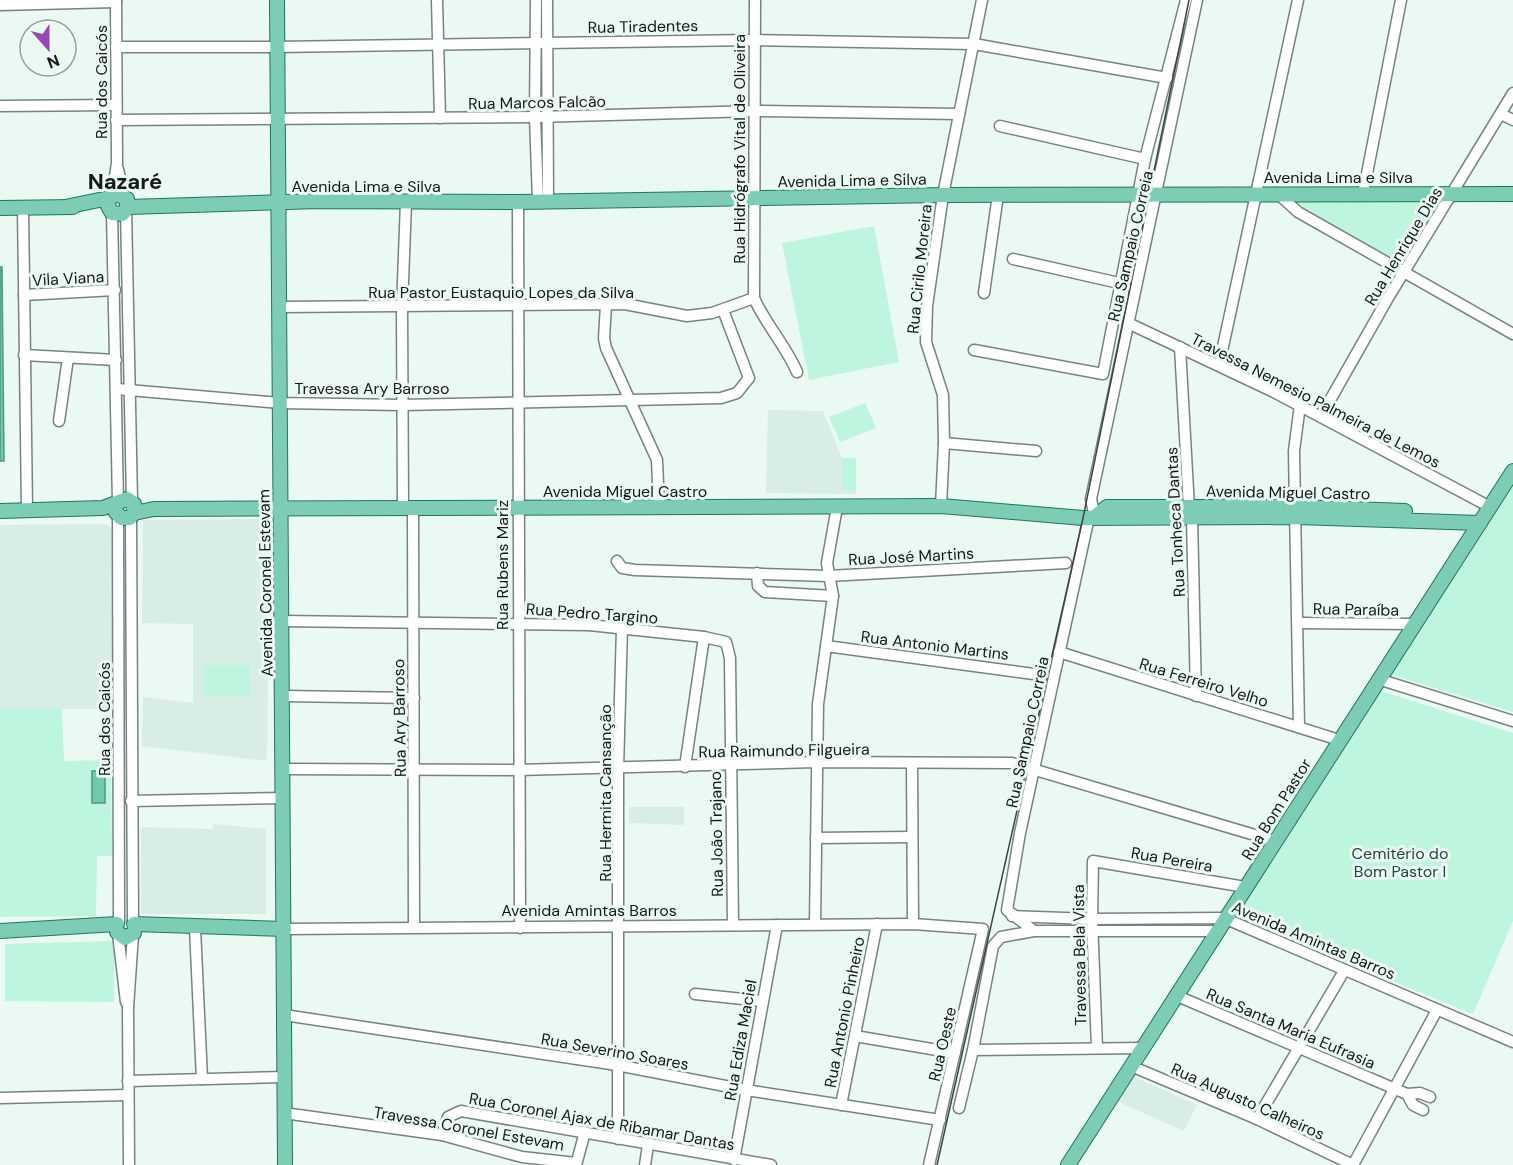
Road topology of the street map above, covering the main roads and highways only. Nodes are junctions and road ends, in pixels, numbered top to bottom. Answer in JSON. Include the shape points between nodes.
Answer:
{"nodes":[{"id":1,"x":277,"y":0,"type":"edge"},
{"id":2,"x":1511,"y":195,"type":"edge"},
{"id":3,"x":279,"y":203,"type":"junction"},
{"id":4,"x":0,"y":208,"type":"edge"},
{"id":5,"x":1513,"y":471,"type":"edge"},
{"id":6,"x":281,"y":508,"type":"junction"},
{"id":7,"x":0,"y":511,"type":"edge"},
{"id":8,"x":1485,"y":515,"type":"junction"},
{"id":9,"x":284,"y":929,"type":"junction"},
{"id":10,"x":0,"y":931,"type":"edge"},
{"id":11,"x":285,"y":1165,"type":"edge"},
{"id":12,"x":1068,"y":1165,"type":"edge"}],
"edges":[{"from":1,"to":3,"type":"main road","name":"Avenida Coronel Estevam"},
{"from":2,"to":3,"type":"main road","name":"Avenida Lima e Silva","via":[[943,195]]},
{"from":3,"to":4,"type":"main road","name":"Avenida Lima e Silva"},
{"from":3,"to":6,"type":"main road","name":"Avenida Coronel Estevam"},
{"from":5,"to":8,"type":"main road","name":"Rua Bom Pastor"},
{"from":6,"to":7,"type":"main road","name":"Avenida Miguel Castro"},
{"from":6,"to":8,"type":"main road","name":"Avenida Miguel Castro","via":[[941,506],[1092,518],[1112,511]]},
{"from":6,"to":9,"type":"main road","name":"Avenida Coronel Estevam"},
{"from":8,"to":12,"type":"main road","name":"Rua Bom Pastor"},
{"from":9,"to":10,"type":"main road","name":"Avenida Amintas Barros","via":[[176,925],[40,933]]},
{"from":9,"to":11,"type":"main road","name":"Avenida Coronel Estevam"}]}
